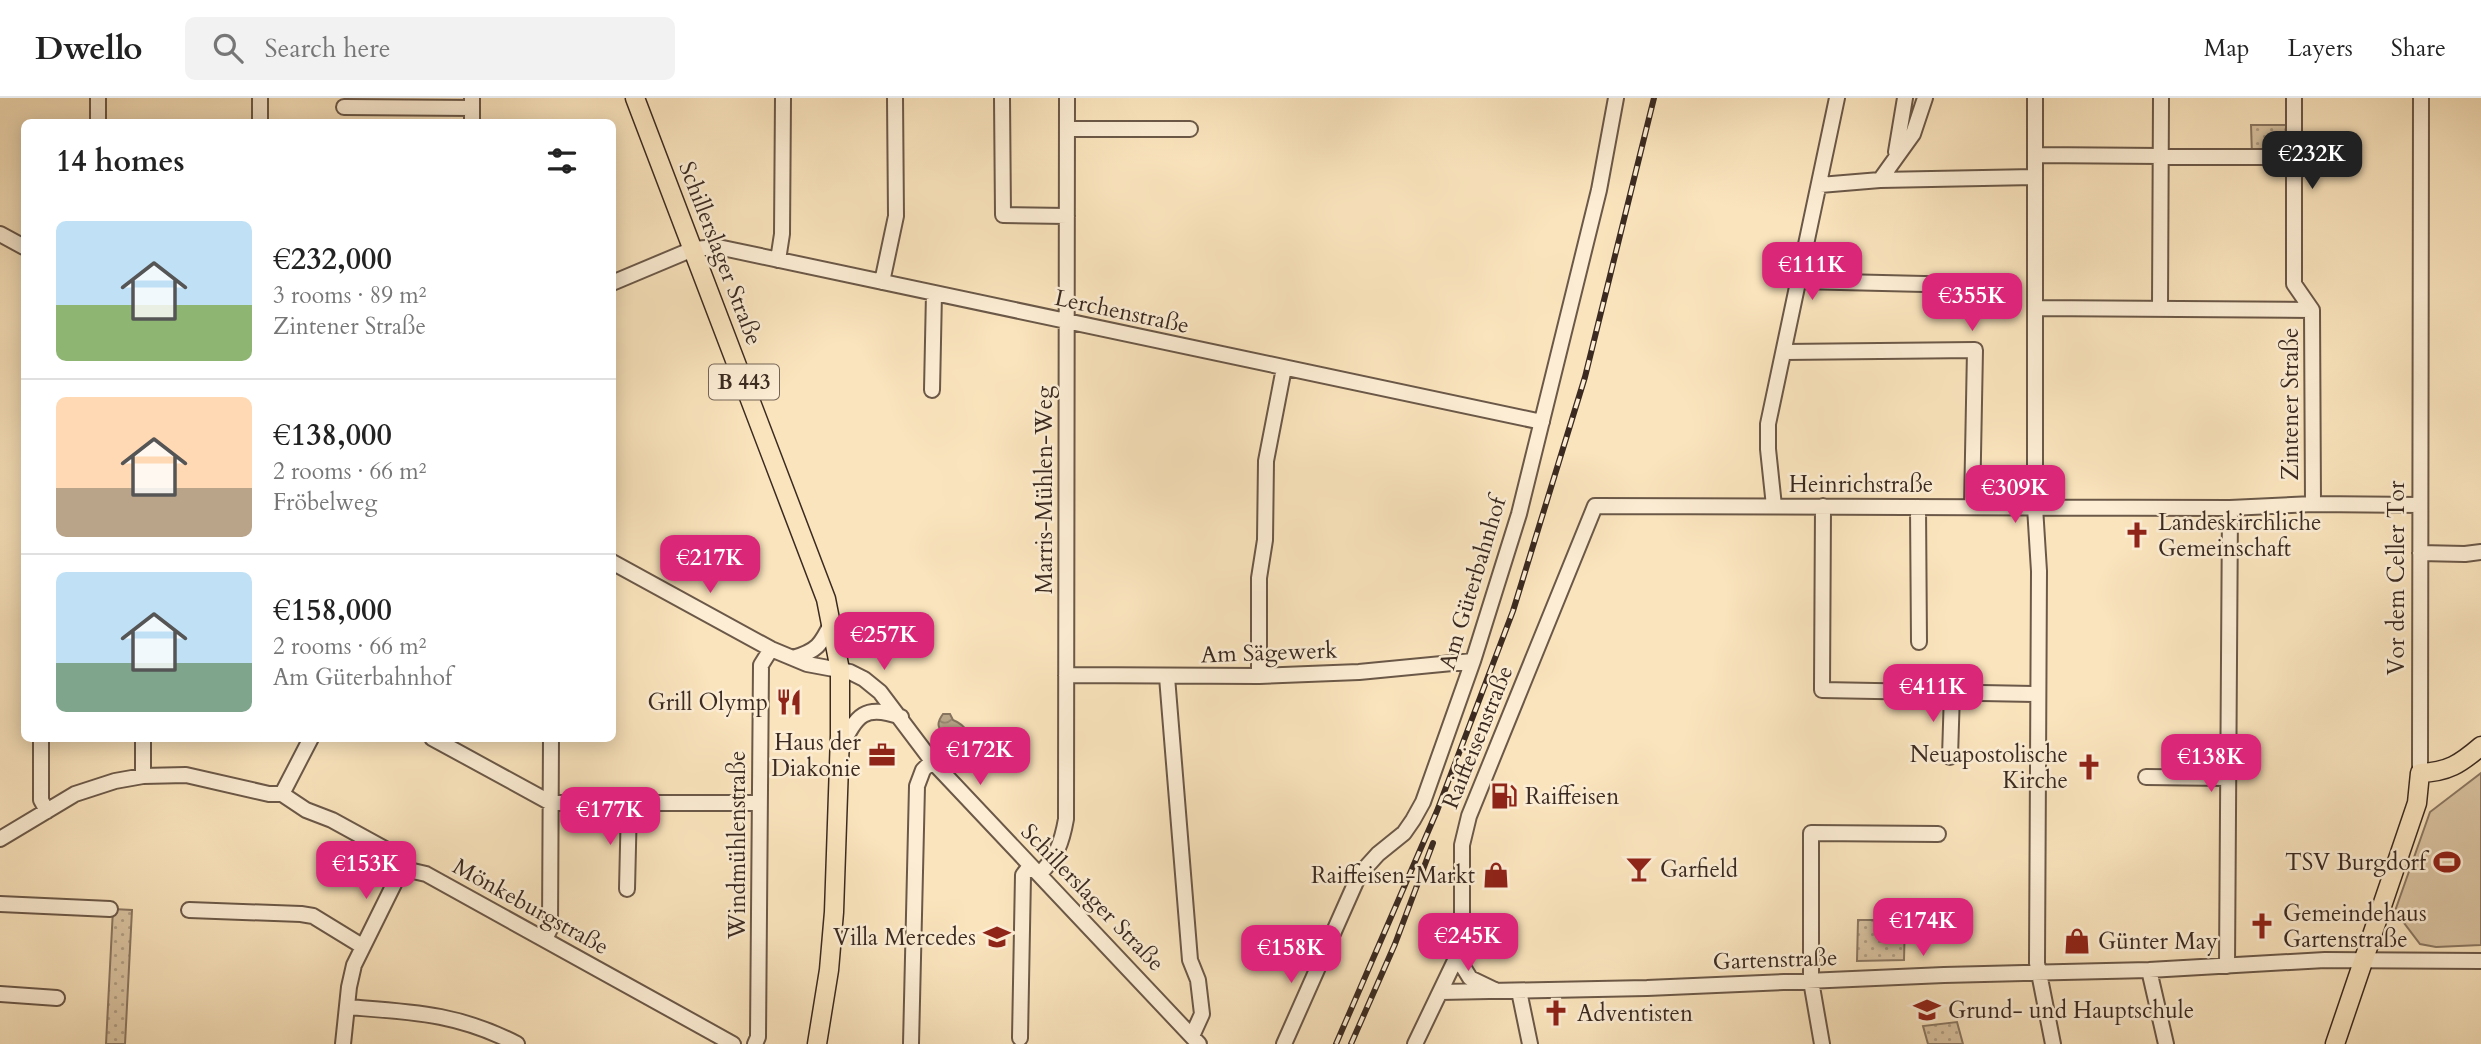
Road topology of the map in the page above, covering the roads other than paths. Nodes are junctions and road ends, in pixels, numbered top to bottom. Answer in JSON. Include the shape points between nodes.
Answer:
{"nodes":[{"id":1,"x":98,"y":98,"type":"edge"},
{"id":2,"x":260,"y":98,"type":"edge"},
{"id":3,"x":635,"y":98,"type":"edge"},
{"id":4,"x":783,"y":98,"type":"edge"},
{"id":5,"x":895,"y":98,"type":"edge"},
{"id":6,"x":1002,"y":98,"type":"edge"},
{"id":7,"x":1068,"y":98,"type":"edge"},
{"id":8,"x":1616,"y":98,"type":"edge"},
{"id":9,"x":1837,"y":98,"type":"edge"},
{"id":10,"x":1905,"y":98,"type":"edge"},
{"id":11,"x":1925,"y":98,"type":"edge"},
{"id":12,"x":2035,"y":98,"type":"edge"},
{"id":13,"x":2161,"y":98,"type":"edge"},
{"id":14,"x":2294,"y":98,"type":"edge"},
{"id":15,"x":2421,"y":98,"type":"edge"},
{"id":16,"x":344,"y":107,"type":"dead end"},
{"id":17,"x":472,"y":110,"type":"edge"},
{"id":18,"x":98,"y":119,"type":"edge"},
{"id":19,"x":260,"y":119,"type":"edge"},
{"id":20,"x":1067,"y":129,"type":"junction"},
{"id":21,"x":1190,"y":129,"type":"dead end"},
{"id":22,"x":2035,"y":155,"type":"junction"},
{"id":23,"x":1895,"y":157,"type":"junction"},
{"id":24,"x":2294,"y":157,"type":"junction"},
{"id":25,"x":2161,"y":158,"type":"junction"},
{"id":26,"x":2035,"y":177,"type":"junction"},
{"id":27,"x":1881,"y":180,"type":"junction"},
{"id":28,"x":1820,"y":186,"type":"junction"},
{"id":29,"x":1067,"y":216,"type":"junction"},
{"id":30,"x":0,"y":234,"type":"edge"},
{"id":31,"x":21,"y":245,"type":"edge"},
{"id":32,"x":693,"y":249,"type":"junction"},
{"id":33,"x":778,"y":260,"type":"junction"},
{"id":34,"x":616,"y":281,"type":"edge"},
{"id":35,"x":1799,"y":281,"type":"junction"},
{"id":36,"x":882,"y":282,"type":"junction"},
{"id":37,"x":1966,"y":285,"type":"dead end"},
{"id":38,"x":934,"y":293,"type":"junction"},
{"id":39,"x":2035,"y":308,"type":"junction"},
{"id":40,"x":2160,"y":308,"type":"junction"},
{"id":41,"x":2312,"y":310,"type":"junction"},
{"id":42,"x":1067,"y":322,"type":"junction"},
{"id":43,"x":1784,"y":352,"type":"junction"},
{"id":44,"x":1284,"y":368,"type":"junction"},
{"id":45,"x":932,"y":390,"type":"dead end"},
{"id":46,"x":1542,"y":422,"type":"junction"},
{"id":47,"x":2313,"y":504,"type":"junction"},
{"id":48,"x":2420,"y":505,"type":"junction"},
{"id":49,"x":1595,"y":506,"type":"joint"},
{"id":50,"x":1774,"y":506,"type":"junction"},
{"id":51,"x":1823,"y":506,"type":"junction"},
{"id":52,"x":1918,"y":507,"type":"junction"},
{"id":53,"x":1972,"y":507,"type":"junction"},
{"id":54,"x":2035,"y":507,"type":"junction"},
{"id":55,"x":2230,"y":508,"type":"junction"},
{"id":56,"x":2420,"y":552,"type":"junction"},
{"id":57,"x":2481,"y":552,"type":"edge"},
{"id":58,"x":616,"y":564,"type":"edge"},
{"id":59,"x":832,"y":622,"type":"junction"},
{"id":60,"x":1919,"y":642,"type":"dead end"},
{"id":61,"x":771,"y":649,"type":"junction"},
{"id":62,"x":793,"y":658,"type":"junction"},
{"id":63,"x":1473,"y":661,"type":"junction"},
{"id":64,"x":840,"y":670,"type":"junction"},
{"id":65,"x":1066,"y":675,"type":"junction"},
{"id":66,"x":1259,"y":676,"type":"junction"},
{"id":67,"x":1167,"y":677,"type":"junction"},
{"id":68,"x":1952,"y":692,"type":"junction"},
{"id":69,"x":2038,"y":694,"type":"junction"},
{"id":70,"x":901,"y":717,"type":"junction"},
{"id":71,"x":41,"y":742,"type":"edge"},
{"id":72,"x":143,"y":742,"type":"edge"},
{"id":73,"x":309,"y":742,"type":"edge"},
{"id":74,"x":439,"y":742,"type":"edge"},
{"id":75,"x":551,"y":742,"type":"edge"},
{"id":76,"x":2481,"y":746,"type":"edge"},
{"id":77,"x":840,"y":748,"type":"junction"},
{"id":78,"x":1950,"y":757,"type":"dead end"},
{"id":79,"x":932,"y":761,"type":"junction"},
{"id":80,"x":2420,"y":773,"type":"junction"},
{"id":81,"x":143,"y":776,"type":"junction"},
{"id":82,"x":2146,"y":777,"type":"dead end"},
{"id":83,"x":2228,"y":778,"type":"junction"},
{"id":84,"x":282,"y":794,"type":"junction"},
{"id":85,"x":551,"y":803,"type":"junction"},
{"id":86,"x":759,"y":803,"type":"junction"},
{"id":87,"x":629,"y":804,"type":"junction"},
{"id":88,"x":47,"y":811,"type":"junction"},
{"id":89,"x":1938,"y":834,"type":"dead end"},
{"id":90,"x":0,"y":839,"type":"edge"},
{"id":91,"x":1035,"y":870,"type":"junction"},
{"id":92,"x":400,"y":872,"type":"junction"},
{"id":93,"x":627,"y":889,"type":"dead end"},
{"id":94,"x":0,"y":904,"type":"edge"},
{"id":95,"x":110,"y":909,"type":"dead end"},
{"id":96,"x":189,"y":910,"type":"dead end"},
{"id":97,"x":545,"y":939,"type":"junction"},
{"id":98,"x":362,"y":946,"type":"junction"},
{"id":99,"x":1457,"y":957,"type":"junction"},
{"id":100,"x":2481,"y":961,"type":"edge"},
{"id":101,"x":2363,"y":962,"type":"junction"},
{"id":102,"x":2227,"y":966,"type":"junction"},
{"id":103,"x":2149,"y":970,"type":"junction"},
{"id":104,"x":2038,"y":973,"type":"junction"},
{"id":105,"x":1811,"y":981,"type":"junction"},
{"id":106,"x":1496,"y":991,"type":"junction"},
{"id":107,"x":1519,"y":991,"type":"junction"},
{"id":108,"x":1440,"y":992,"type":"junction"},
{"id":109,"x":0,"y":994,"type":"edge"},
{"id":110,"x":57,"y":998,"type":"dead end"},
{"id":111,"x":347,"y":1007,"type":"junction"},
{"id":112,"x":1020,"y":1038,"type":"dead end"},
{"id":113,"x":1195,"y":1040,"type":"edge"},
{"id":114,"x":343,"y":1044,"type":"edge"},
{"id":115,"x":517,"y":1044,"type":"edge"},
{"id":116,"x":733,"y":1044,"type":"edge"},
{"id":117,"x":755,"y":1044,"type":"edge"},
{"id":118,"x":817,"y":1044,"type":"edge"},
{"id":119,"x":911,"y":1044,"type":"edge"},
{"id":120,"x":1284,"y":1044,"type":"edge"},
{"id":121,"x":1415,"y":1044,"type":"edge"},
{"id":122,"x":1530,"y":1044,"type":"edge"},
{"id":123,"x":1822,"y":1044,"type":"edge"},
{"id":124,"x":2053,"y":1044,"type":"edge"},
{"id":125,"x":2166,"y":1044,"type":"edge"},
{"id":126,"x":2335,"y":1044,"type":"edge"}],
"edges":[{"from":1,"to":18,"type":"street"},
{"from":2,"to":19,"type":"street"},
{"from":3,"to":32,"type":"main road","name":"Schillerslager Straße","number":"B 443"},
{"from":4,"to":33,"type":"street"},
{"from":5,"to":36,"type":"street","via":[[896,216]]},
{"from":6,"to":29,"type":"street","via":[[1003,215]]},
{"from":7,"to":20,"type":"street","name":"Marris-Mühlen-Weg"},
{"from":8,"to":46,"type":"street","name":"Am Güterbahnhof","via":[[1599,190]]},
{"from":9,"to":28,"type":"street"},
{"from":10,"to":23,"type":"street"},
{"from":11,"to":23,"type":"street","via":[[1913,134]]},
{"from":12,"to":22,"type":"street"},
{"from":13,"to":25,"type":"street"},
{"from":14,"to":24,"type":"street","name":"Zintener Straße"},
{"from":15,"to":48,"type":"street","name":"Vor dem Celler Tor"},
{"from":16,"to":17,"type":"street"},
{"from":20,"to":21,"type":"street"},
{"from":20,"to":29,"type":"street","name":"Marris-Mühlen-Weg"},
{"from":22,"to":25,"type":"street"},
{"from":22,"to":26,"type":"street"},
{"from":23,"to":27,"type":"street"},
{"from":24,"to":25,"type":"street"},
{"from":24,"to":41,"type":"street","name":"Zintener Straße","via":[[2294,284]]},
{"from":25,"to":40,"type":"street"},
{"from":26,"to":27,"type":"street"},
{"from":26,"to":39,"type":"street"},
{"from":27,"to":28,"type":"street"},
{"from":28,"to":35,"type":"street"},
{"from":29,"to":42,"type":"street","name":"Marris-Mühlen-Weg"},
{"from":30,"to":31,"type":"street"},
{"from":32,"to":33,"type":"street","name":"Lerchenstraße","via":[[718,247]]},
{"from":32,"to":34,"type":"street"},
{"from":32,"to":59,"type":"main road","name":"Schillerslager Straße","number":"B 443"},
{"from":33,"to":36,"type":"street","name":"Lerchenstraße"},
{"from":35,"to":37,"type":"street"},
{"from":35,"to":43,"type":"street"},
{"from":36,"to":38,"type":"street","name":"Lerchenstraße"},
{"from":38,"to":42,"type":"street","name":"Lerchenstraße"},
{"from":38,"to":45,"type":"street"},
{"from":39,"to":40,"type":"street"},
{"from":39,"to":54,"type":"street"},
{"from":40,"to":41,"type":"street"},
{"from":41,"to":47,"type":"street","name":"Zintener Straße"},
{"from":42,"to":44,"type":"street","name":"Lerchenstraße"},
{"from":42,"to":65,"type":"street","name":"Marris-Mühlen-Weg"},
{"from":43,"to":50,"type":"street","via":[[1768,424]]},
{"from":43,"to":53,"type":"street","via":[[1975,350]]},
{"from":44,"to":46,"type":"street","name":"Lerchenstraße"},
{"from":44,"to":66,"type":"street","via":[[1266,461]]},
{"from":46,"to":63,"type":"street","name":"Am Güterbahnhof"},
{"from":47,"to":48,"type":"street","name":"Heinrichstraße"},
{"from":47,"to":55,"type":"street","name":"Heinrichstraße"},
{"from":48,"to":56,"type":"street","name":"Vor dem Celler Tor"},
{"from":49,"to":50,"type":"street","name":"Heinrichstraße"},
{"from":49,"to":99,"type":"street","name":"Raiffeisenstraße","via":[[1464,833],[1463,933]]},
{"from":50,"to":51,"type":"street","name":"Heinrichstraße"},
{"from":51,"to":52,"type":"street","name":"Heinrichstraße"},
{"from":51,"to":68,"type":"street","via":[[1822,690]]},
{"from":52,"to":53,"type":"street","name":"Heinrichstraße"},
{"from":52,"to":60,"type":"street"},
{"from":53,"to":54,"type":"street","name":"Heinrichstraße"},
{"from":54,"to":55,"type":"street","name":"Heinrichstraße"},
{"from":54,"to":69,"type":"street"},
{"from":55,"to":83,"type":"street"},
{"from":56,"to":57,"type":"street"},
{"from":56,"to":80,"type":"street","name":"Vor dem Celler Tor"},
{"from":58,"to":61,"type":"street"},
{"from":59,"to":62,"type":"street","via":[[819,646]]},
{"from":59,"to":64,"type":"main road","name":"Schillerslager Straße","number":"B 443"},
{"from":61,"to":62,"type":"street"},
{"from":61,"to":86,"type":"street","name":"Windmühlenstraße","via":[[761,665]]},
{"from":62,"to":64,"type":"street"},
{"from":63,"to":66,"type":"street","name":"Am Sägewerk"},
{"from":63,"to":120,"type":"street","name":"Am Güterbahnhof","via":[[1423,802],[1404,833],[1359,875]]},
{"from":64,"to":70,"type":"street","name":"Schillerslager Straße","via":[[864,679]]},
{"from":64,"to":77,"type":"main road","number":"B 443"},
{"from":65,"to":67,"type":"street","name":"Am Sägewerk"},
{"from":65,"to":91,"type":"street","name":"Marris-Mühlen-Weg","via":[[1066,819],[1053,861]]},
{"from":66,"to":67,"type":"street","name":"Am Sägewerk"},
{"from":67,"to":113,"type":"street","via":[[1190,960],[1202,1014]]},
{"from":68,"to":69,"type":"street"},
{"from":68,"to":78,"type":"street"},
{"from":69,"to":104,"type":"street"},
{"from":70,"to":77,"type":"street","via":[[865,713],[857,718]]},
{"from":70,"to":79,"type":"street","name":"Schillerslager Straße"},
{"from":71,"to":88,"type":"street","via":[[41,800]]},
{"from":72,"to":81,"type":"street"},
{"from":73,"to":84,"type":"street"},
{"from":74,"to":85,"type":"street"},
{"from":75,"to":85,"type":"street"},
{"from":76,"to":80,"type":"main road","via":[[2460,764]]},
{"from":77,"to":118,"type":"main road","number":"B 443","via":[[834,912]]},
{"from":79,"to":91,"type":"street","name":"Schillerslager Straße"},
{"from":79,"to":119,"type":"street","via":[[922,770],[917,786]]},
{"from":80,"to":101,"type":"main road","name":"Vor dem Celler Tor","via":[[2417,803]]},
{"from":81,"to":84,"type":"street","via":[[186,775]]},
{"from":81,"to":88,"type":"street","via":[[75,794]]},
{"from":82,"to":83,"type":"street"},
{"from":83,"to":102,"type":"street"},
{"from":84,"to":92,"type":"street","via":[[394,854]]},
{"from":85,"to":87,"type":"street"},
{"from":85,"to":97,"type":"street","via":[[550,929]]},
{"from":86,"to":87,"type":"street"},
{"from":86,"to":117,"type":"street","name":"Windmühlenstraße"},
{"from":87,"to":93,"type":"street"},
{"from":88,"to":90,"type":"street"},
{"from":89,"to":105,"type":"street","via":[[1811,833]]},
{"from":91,"to":112,"type":"street","via":[[1023,875]]},
{"from":91,"to":113,"type":"street","name":"Schillerslager Straße"},
{"from":92,"to":97,"type":"street","name":"Mönkeburgstraße","via":[[426,874]]},
{"from":92,"to":98,"type":"street"},
{"from":94,"to":95,"type":"street"},
{"from":96,"to":98,"type":"street","via":[[313,916]]},
{"from":97,"to":116,"type":"street","name":"Mönkeburgstraße"},
{"from":98,"to":111,"type":"street"},
{"from":99,"to":106,"type":"street","via":[[1470,978]]},
{"from":99,"to":108,"type":"street","name":"Raiffeisenstraße"},
{"from":100,"to":101,"type":"street","name":"Gartenstraße"},
{"from":101,"to":102,"type":"street","name":"Gartenstraße"},
{"from":101,"to":126,"type":"main road","name":"Vor dem Celler Tor"},
{"from":102,"to":103,"type":"street","name":"Gartenstraße"},
{"from":103,"to":104,"type":"street","name":"Gartenstraße"},
{"from":103,"to":125,"type":"street"},
{"from":104,"to":105,"type":"street","name":"Gartenstraße"},
{"from":104,"to":124,"type":"street"},
{"from":105,"to":107,"type":"street","name":"Gartenstraße"},
{"from":105,"to":123,"type":"street"},
{"from":106,"to":107,"type":"street","name":"Gartenstraße"},
{"from":106,"to":108,"type":"street","name":"Gartenstraße"},
{"from":107,"to":122,"type":"street"},
{"from":108,"to":121,"type":"street","name":"Raiffeisenstraße"},
{"from":109,"to":110,"type":"street"},
{"from":111,"to":114,"type":"street"},
{"from":111,"to":115,"type":"street","via":[[457,1019]]}]}
